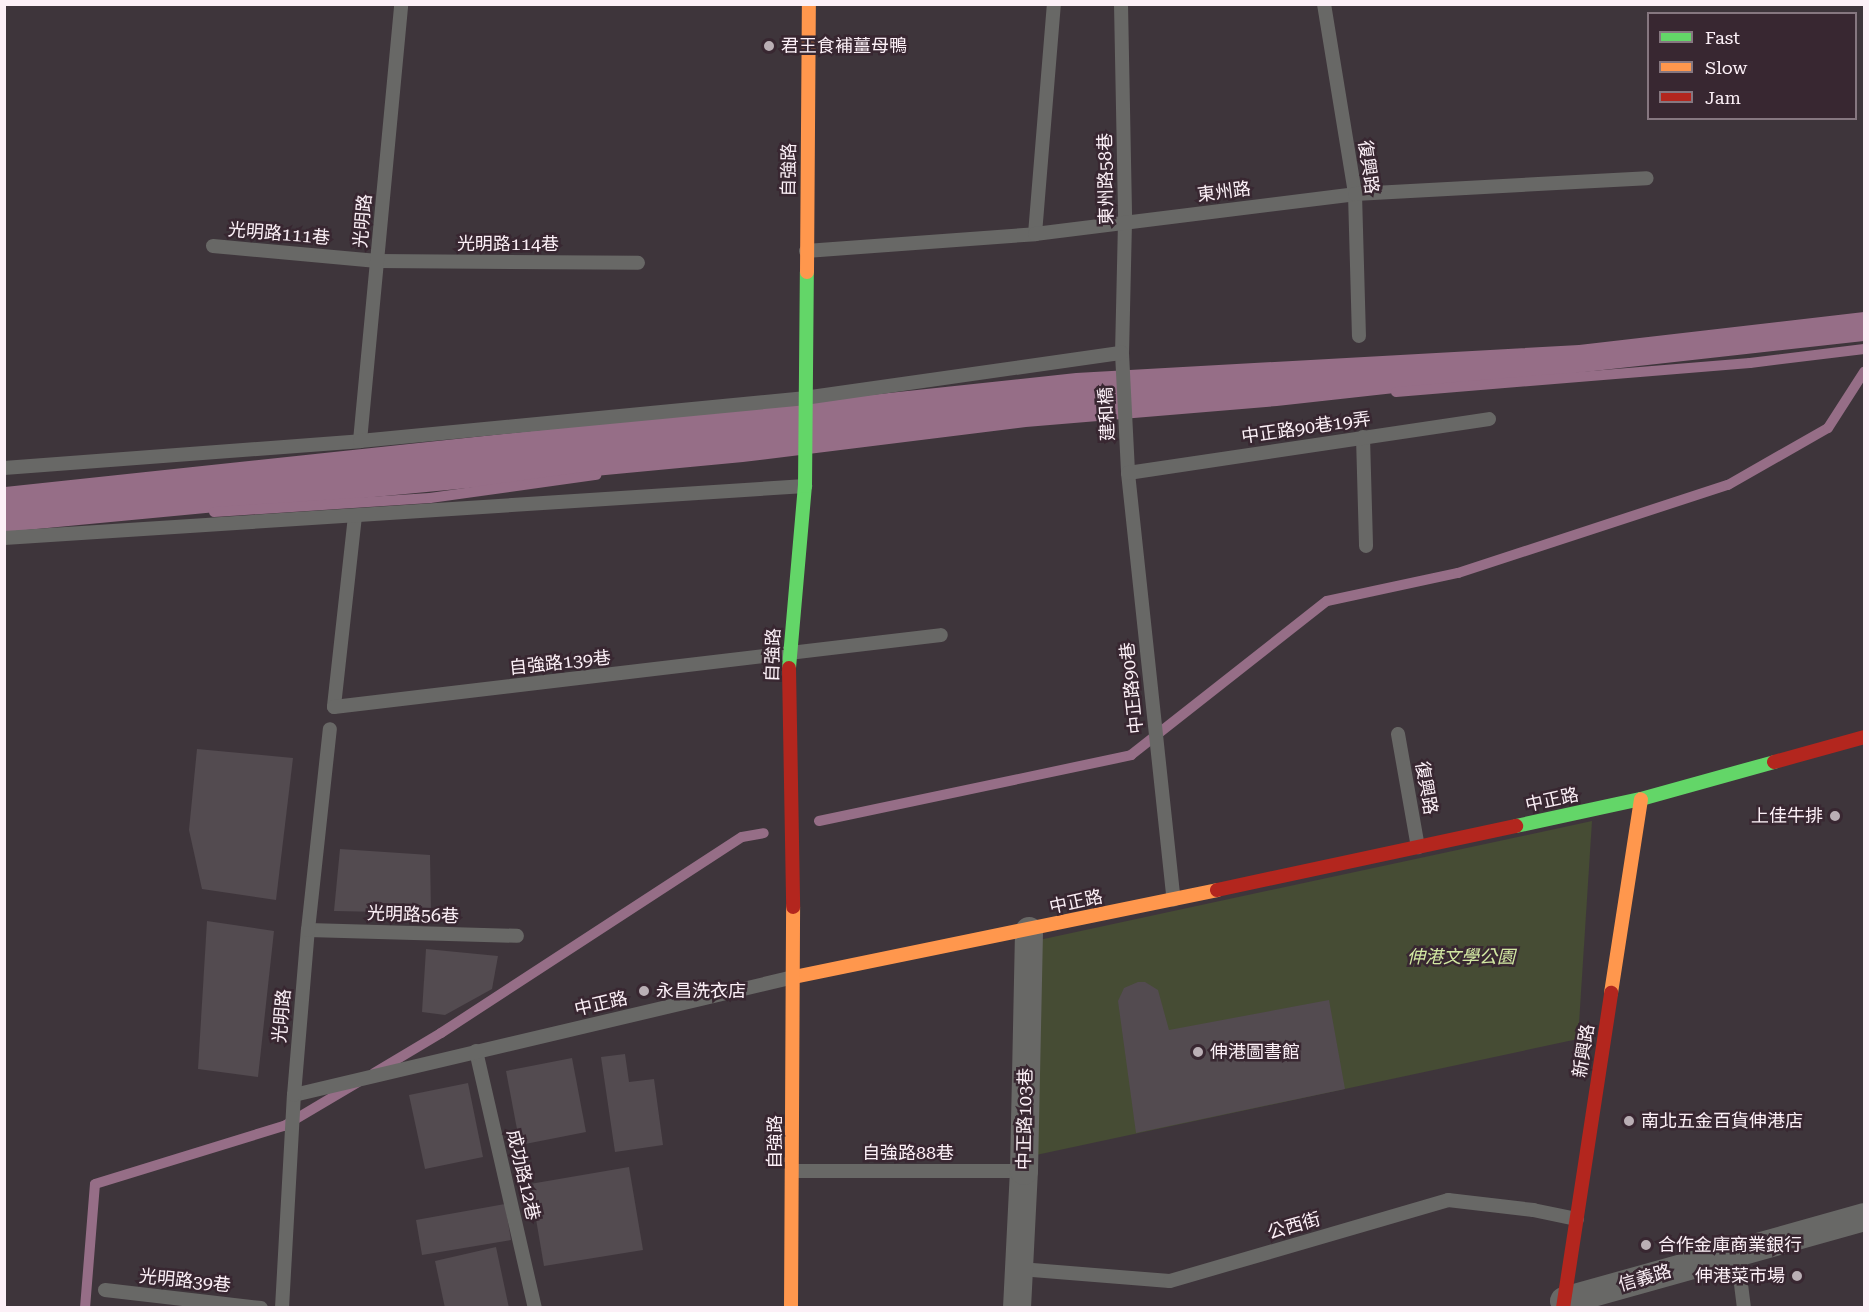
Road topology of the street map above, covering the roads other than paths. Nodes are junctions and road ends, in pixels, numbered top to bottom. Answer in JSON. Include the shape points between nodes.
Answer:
{"nodes":[{"id":1,"x":401,"y":4,"type":"edge"},
{"id":2,"x":808,"y":4,"type":"edge"},
{"id":3,"x":1054,"y":4,"type":"edge"},
{"id":4,"x":1122,"y":4,"type":"edge"},
{"id":5,"x":1324,"y":4,"type":"edge"},
{"id":6,"x":1647,"y":178,"type":"dead end"},
{"id":7,"x":1355,"y":194,"type":"junction"},
{"id":8,"x":1125,"y":222,"type":"junction"},
{"id":9,"x":1035,"y":234,"type":"junction"},
{"id":10,"x":213,"y":246,"type":"dead end"},
{"id":11,"x":806,"y":251,"type":"junction"},
{"id":12,"x":377,"y":261,"type":"junction"},
{"id":13,"x":638,"y":263,"type":"dead end"},
{"id":14,"x":1359,"y":336,"type":"dead end"},
{"id":15,"x":1122,"y":353,"type":"junction"},
{"id":16,"x":804,"y":398,"type":"junction"},
{"id":17,"x":1489,"y":419,"type":"dead end"},
{"id":18,"x":1363,"y":437,"type":"junction"},
{"id":19,"x":360,"y":441,"type":"junction"},
{"id":20,"x":4,"y":468,"type":"edge"},
{"id":21,"x":1128,"y":472,"type":"junction"},
{"id":22,"x":805,"y":486,"type":"junction"},
{"id":23,"x":356,"y":516,"type":"junction"},
{"id":24,"x":4,"y":538,"type":"edge"},
{"id":25,"x":1366,"y":546,"type":"dead end"},
{"id":26,"x":941,"y":635,"type":"dead end"},
{"id":27,"x":789,"y":655,"type":"junction"},
{"id":28,"x":330,"y":729,"type":"dead end"},
{"id":29,"x":1398,"y":734,"type":"dead end"},
{"id":30,"x":1864,"y":737,"type":"edge"},
{"id":31,"x":1641,"y":799,"type":"junction"},
{"id":32,"x":1418,"y":847,"type":"junction"},
{"id":33,"x":1174,"y":900,"type":"junction"},
{"id":34,"x":308,"y":930,"type":"junction"},
{"id":35,"x":1029,"y":931,"type":"junction"},
{"id":36,"x":517,"y":936,"type":"dead end"},
{"id":37,"x":794,"y":977,"type":"junction"},
{"id":38,"x":476,"y":1052,"type":"junction"},
{"id":39,"x":294,"y":1099,"type":"junction"},
{"id":40,"x":793,"y":1171,"type":"junction"},
{"id":41,"x":1024,"y":1171,"type":"junction"},
{"id":42,"x":1864,"y":1217,"type":"edge"},
{"id":43,"x":1577,"y":1220,"type":"junction"},
{"id":44,"x":1737,"y":1252,"type":"junction"},
{"id":45,"x":1020,"y":1269,"type":"junction"},
{"id":46,"x":105,"y":1290,"type":"dead end"},
{"id":47,"x":1563,"y":1304,"type":"edge"},
{"id":48,"x":261,"y":1308,"type":"edge"},
{"id":49,"x":282,"y":1308,"type":"edge"},
{"id":50,"x":535,"y":1308,"type":"edge"},
{"id":51,"x":791,"y":1308,"type":"edge"},
{"id":52,"x":1017,"y":1308,"type":"edge"},
{"id":53,"x":1744,"y":1308,"type":"edge"}],
"edges":[{"from":1,"to":12,"type":"lane","name":"光明路"},
{"from":2,"to":11,"type":"street","name":"自強路"},
{"from":3,"to":9,"type":"lane"},
{"from":4,"to":8,"type":"lane","name":"東州路58巷"},
{"from":5,"to":7,"type":"lane","name":"復興路"},
{"from":6,"to":7,"type":"lane","name":"東州路"},
{"from":7,"to":8,"type":"lane","name":"東州路"},
{"from":7,"to":14,"type":"lane","name":"復興路"},
{"from":8,"to":9,"type":"lane","name":"東州路"},
{"from":8,"to":15,"type":"lane","name":"東州路58巷"},
{"from":9,"to":11,"type":"lane","name":"東州路"},
{"from":10,"to":12,"type":"lane","name":"光明路111巷"},
{"from":11,"to":16,"type":"street","name":"自強路"},
{"from":12,"to":13,"type":"lane","name":"光明路114巷"},
{"from":12,"to":19,"type":"lane","name":"光明路"},
{"from":15,"to":16,"type":"lane"},
{"from":15,"to":21,"type":"lane","name":"建和橋"},
{"from":16,"to":19,"type":"lane"},
{"from":16,"to":22,"type":"street","name":"自強路"},
{"from":17,"to":18,"type":"lane","name":"中正路90巷19弄"},
{"from":18,"to":21,"type":"lane","name":"中正路90巷19弄"},
{"from":18,"to":25,"type":"lane"},
{"from":19,"to":20,"type":"lane"},
{"from":21,"to":33,"type":"lane","name":"中正路90巷"},
{"from":22,"to":23,"type":"lane"},
{"from":22,"to":27,"type":"street","name":"自強路"},
{"from":23,"to":24,"type":"lane"},
{"from":23,"to":27,"type":"lane","name":"自強路139巷","via":[[334,706]]},
{"from":26,"to":27,"type":"lane","name":"自強路139巷"},
{"from":27,"to":37,"type":"street","name":"自強路"},
{"from":28,"to":34,"type":"lane","name":"光明路"},
{"from":29,"to":32,"type":"lane","name":"復興路"},
{"from":30,"to":31,"type":"street","name":"中正路"},
{"from":31,"to":32,"type":"street","name":"中正路"},
{"from":31,"to":43,"type":"street","name":"新興路"},
{"from":32,"to":33,"type":"street","name":"中正路"},
{"from":33,"to":35,"type":"street","name":"中正路"},
{"from":34,"to":36,"type":"lane","name":"光明路56巷"},
{"from":34,"to":39,"type":"lane","name":"光明路"},
{"from":35,"to":37,"type":"street","name":"中正路"},
{"from":35,"to":41,"type":"street","name":"中正路103巷"},
{"from":37,"to":38,"type":"lane","name":"中正路"},
{"from":37,"to":40,"type":"street","name":"自強路"},
{"from":38,"to":39,"type":"lane","name":"中正路","via":[[336,1085]]},
{"from":38,"to":50,"type":"lane","name":"成功路12巷"},
{"from":39,"to":49,"type":"lane","name":"光明路"},
{"from":40,"to":41,"type":"lane","name":"自強路88巷"},
{"from":40,"to":51,"type":"street","name":"自強路"},
{"from":41,"to":45,"type":"street","name":"中正路103巷"},
{"from":42,"to":44,"type":"street","name":"信義路"},
{"from":43,"to":45,"type":"lane","name":"公西街","via":[[1533,1210],[1448,1200],[1170,1281]]},
{"from":43,"to":47,"type":"street","name":"新興路"},
{"from":44,"to":47,"type":"street","name":"信義路"},
{"from":44,"to":53,"type":"lane"},
{"from":45,"to":52,"type":"street","name":"中正路103巷"},
{"from":46,"to":48,"type":"lane","name":"光明路39巷"}]}
